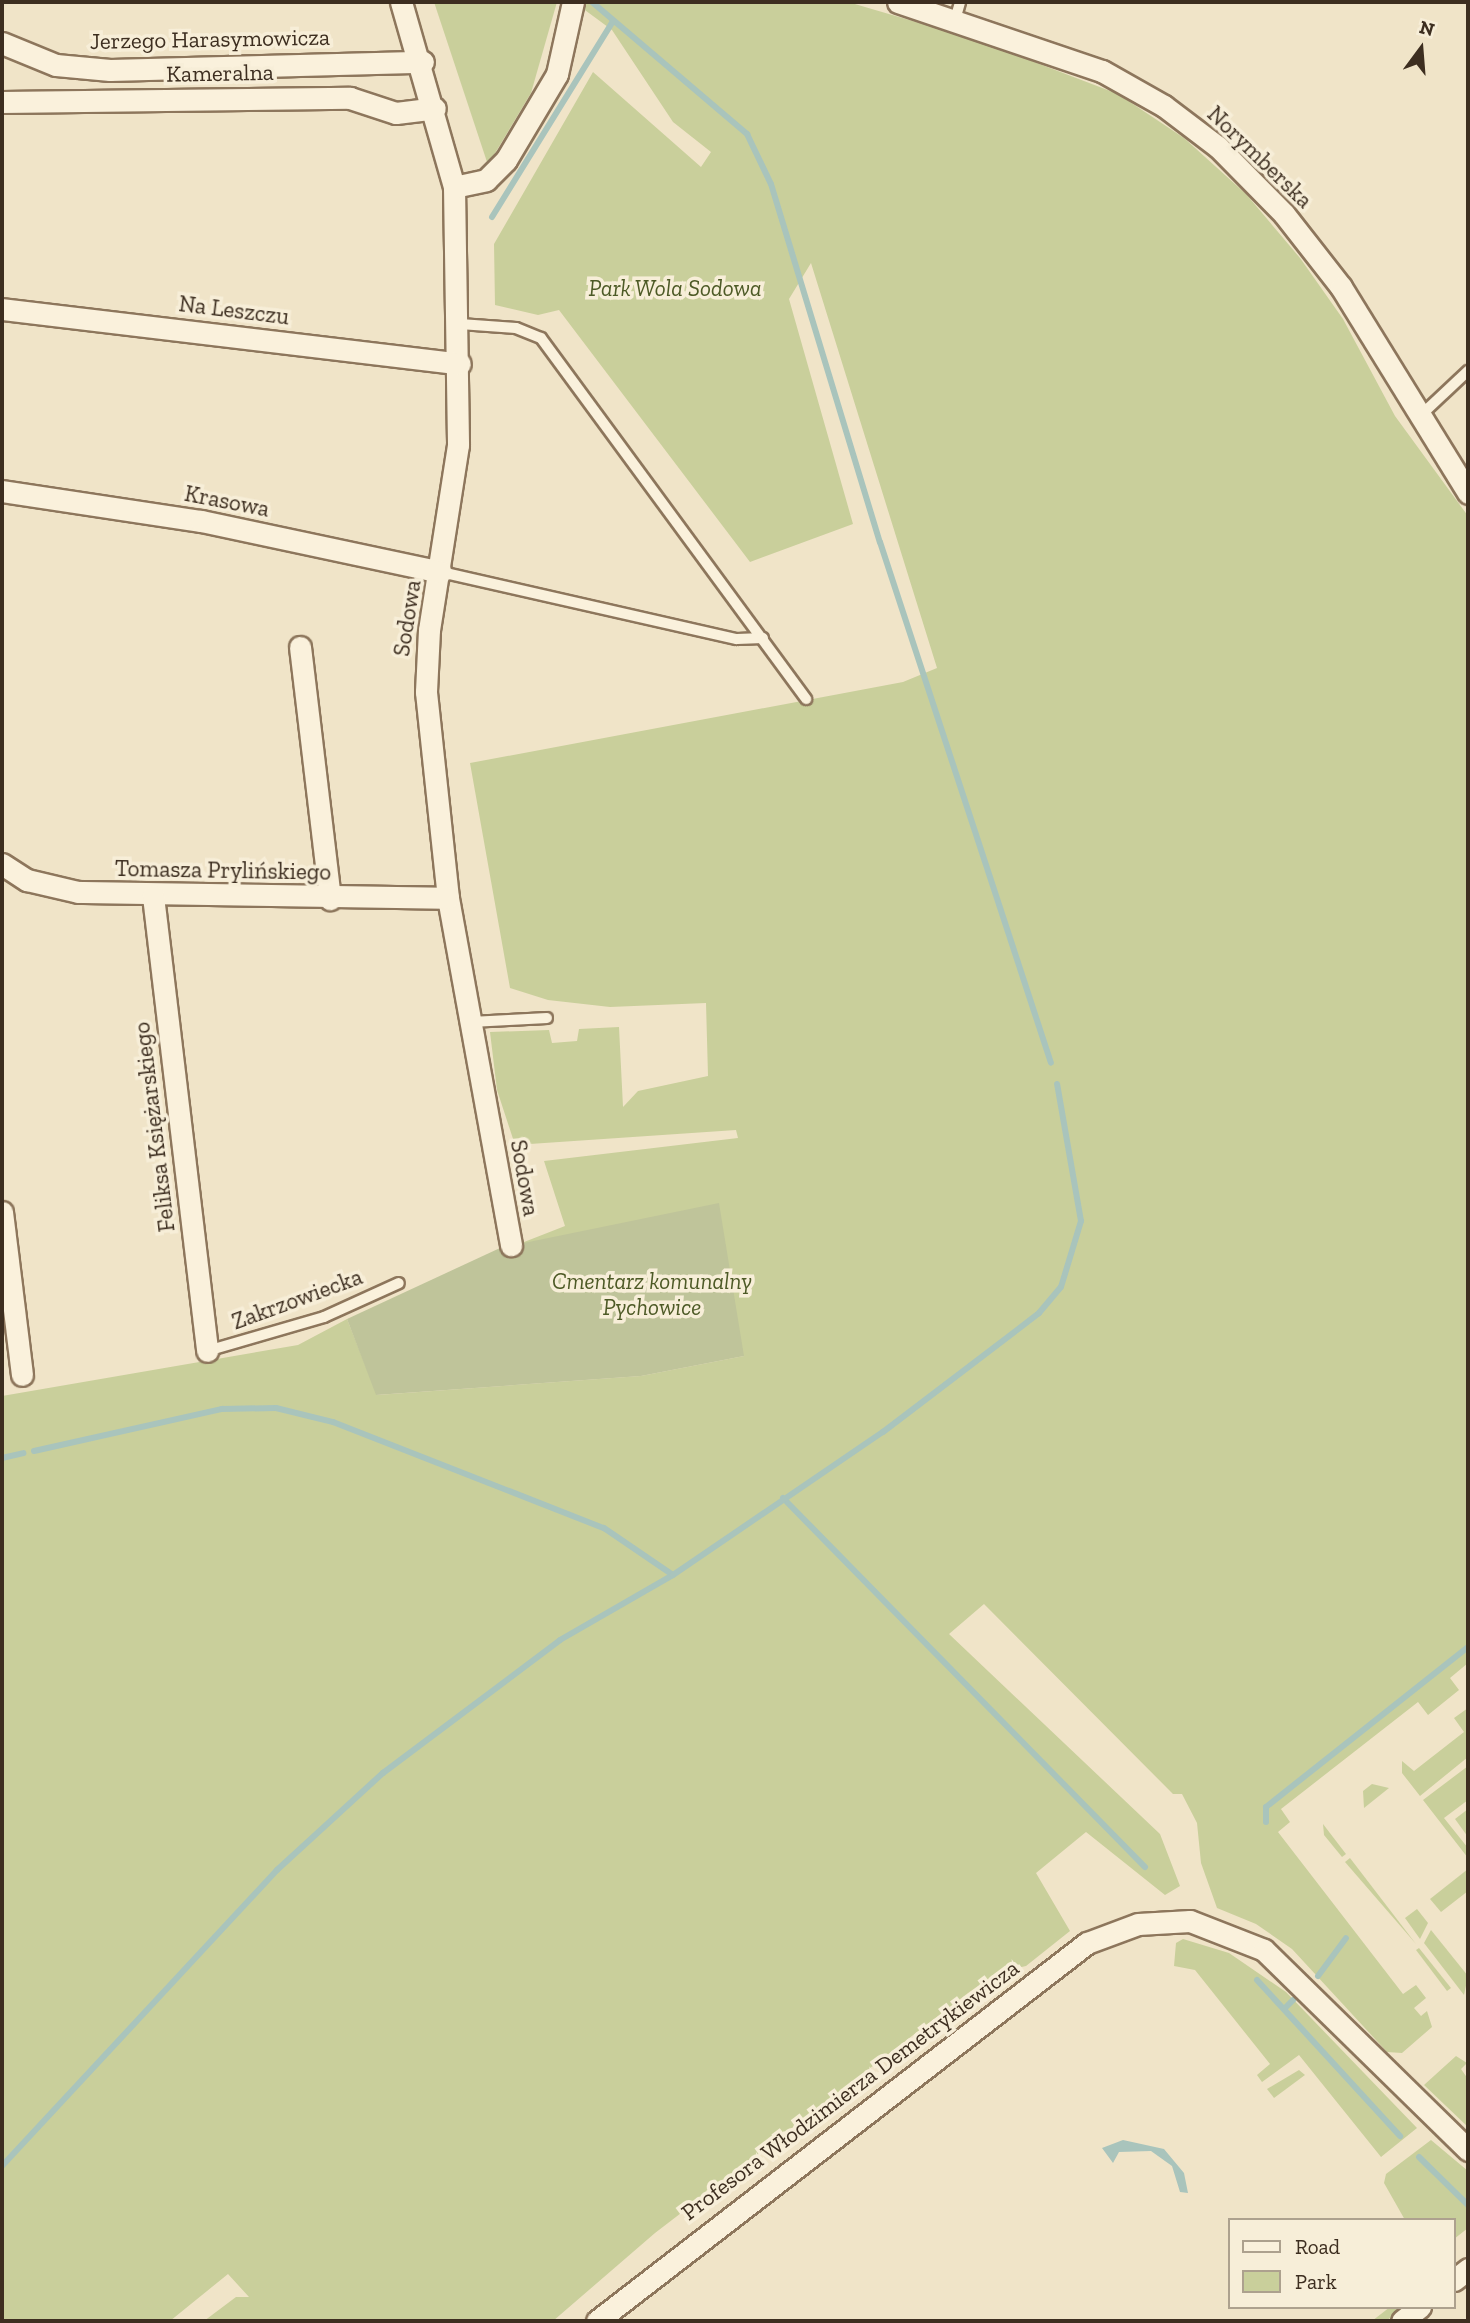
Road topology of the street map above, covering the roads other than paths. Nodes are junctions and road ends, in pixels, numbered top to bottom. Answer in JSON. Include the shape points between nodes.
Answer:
{"nodes":[{"id":1,"x":401,"y":2,"type":"edge"},
{"id":2,"x":573,"y":2,"type":"edge"},
{"id":3,"x":898,"y":2,"type":"edge"},
{"id":4,"x":958,"y":11,"type":"edge"},
{"id":5,"x":2,"y":43,"type":"edge"},
{"id":6,"x":423,"y":62,"type":"junction"},
{"id":7,"x":2,"y":102,"type":"edge"},
{"id":8,"x":435,"y":108,"type":"junction"},
{"id":9,"x":454,"y":187,"type":"junction"},
{"id":10,"x":2,"y":309,"type":"edge"},
{"id":11,"x":460,"y":324,"type":"junction"},
{"id":12,"x":460,"y":364,"type":"junction"},
{"id":13,"x":1468,"y":371,"type":"edge"},
{"id":14,"x":1420,"y":416,"type":"junction"},
{"id":15,"x":2,"y":491,"type":"edge"},
{"id":16,"x":1468,"y":493,"type":"edge"},
{"id":17,"x":441,"y":572,"type":"junction"},
{"id":18,"x":763,"y":638,"type":"junction"},
{"id":19,"x":300,"y":647,"type":"dead end"},
{"id":20,"x":806,"y":699,"type":"dead end"},
{"id":21,"x":2,"y":864,"type":"edge"},
{"id":22,"x":153,"y":896,"type":"junction"},
{"id":23,"x":448,"y":898,"type":"junction"},
{"id":24,"x":330,"y":899,"type":"junction"},
{"id":25,"x":547,"y":1018,"type":"dead end"},
{"id":26,"x":471,"y":1023,"type":"junction"},
{"id":27,"x":2,"y":1212,"type":"edge"},
{"id":28,"x":511,"y":1245,"type":"dead end"},
{"id":29,"x":399,"y":1283,"type":"dead end"},
{"id":30,"x":207,"y":1352,"type":"joint"},
{"id":31,"x":22,"y":1375,"type":"dead end"},
{"id":32,"x":1468,"y":2150,"type":"edge"},
{"id":33,"x":1417,"y":2309,"type":"edge"},
{"id":34,"x":597,"y":2321,"type":"edge"},
{"id":35,"x":1402,"y":2321,"type":"edge"}],
"edges":[{"from":1,"to":6,"type":"street","name":"Sodowa"},
{"from":2,"to":9,"type":"street","via":[[557,74],[506,160],[486,180]]},
{"from":3,"to":4,"type":"street","name":"Norymberska"},
{"from":4,"to":14,"type":"street","name":"Norymberska","via":[[1102,71],[1164,106],[1218,147],[1316,254]]},
{"from":5,"to":6,"type":"street","name":"Jerzego Harasymowicza","via":[[56,65],[110,70]]},
{"from":6,"to":8,"type":"street","name":"Sodowa"},
{"from":7,"to":8,"type":"street","name":"Kameralna","via":[[351,98],[407,114]]},
{"from":8,"to":9,"type":"street","name":"Sodowa"},
{"from":9,"to":11,"type":"street","name":"Sodowa"},
{"from":10,"to":12,"type":"street","name":"Na Leszczu"},
{"from":11,"to":12,"type":"street","name":"Sodowa"},
{"from":11,"to":18,"type":"lane","via":[[516,328],[541,338]]},
{"from":12,"to":17,"type":"street","name":"Sodowa","via":[[458,445]]},
{"from":13,"to":14,"type":"lane"},
{"from":14,"to":16,"type":"street","name":"Norymberska"},
{"from":15,"to":17,"type":"street","name":"Krasowa","via":[[201,521]]},
{"from":17,"to":18,"type":"lane","via":[[737,639]]},
{"from":17,"to":23,"type":"street","name":"Sodowa","via":[[425,666]]},
{"from":18,"to":20,"type":"lane"},
{"from":19,"to":24,"type":"street"},
{"from":21,"to":22,"type":"street","name":"Tomasza Prylińskiego","via":[[27,880],[78,892]]},
{"from":22,"to":24,"type":"street","name":"Tomasza Prylińskiego"},
{"from":22,"to":30,"type":"street","name":"Feliksa Księżarskiego"},
{"from":23,"to":24,"type":"street","name":"Tomasza Prylińskiego"},
{"from":23,"to":26,"type":"street","name":"Sodowa"},
{"from":25,"to":26,"type":"lane"},
{"from":26,"to":28,"type":"street","name":"Sodowa"},
{"from":27,"to":31,"type":"street"},
{"from":29,"to":30,"type":"lane","name":"Zakrzowiecka","via":[[324,1317]]},
{"from":32,"to":34,"type":"street","name":"Profesora Włodzimierza Demetrykiewicza","via":[[1264,1950],[1190,1922],[1147,1922],[1087,1943]]},
{"from":33,"to":35,"type":"street"}]}
